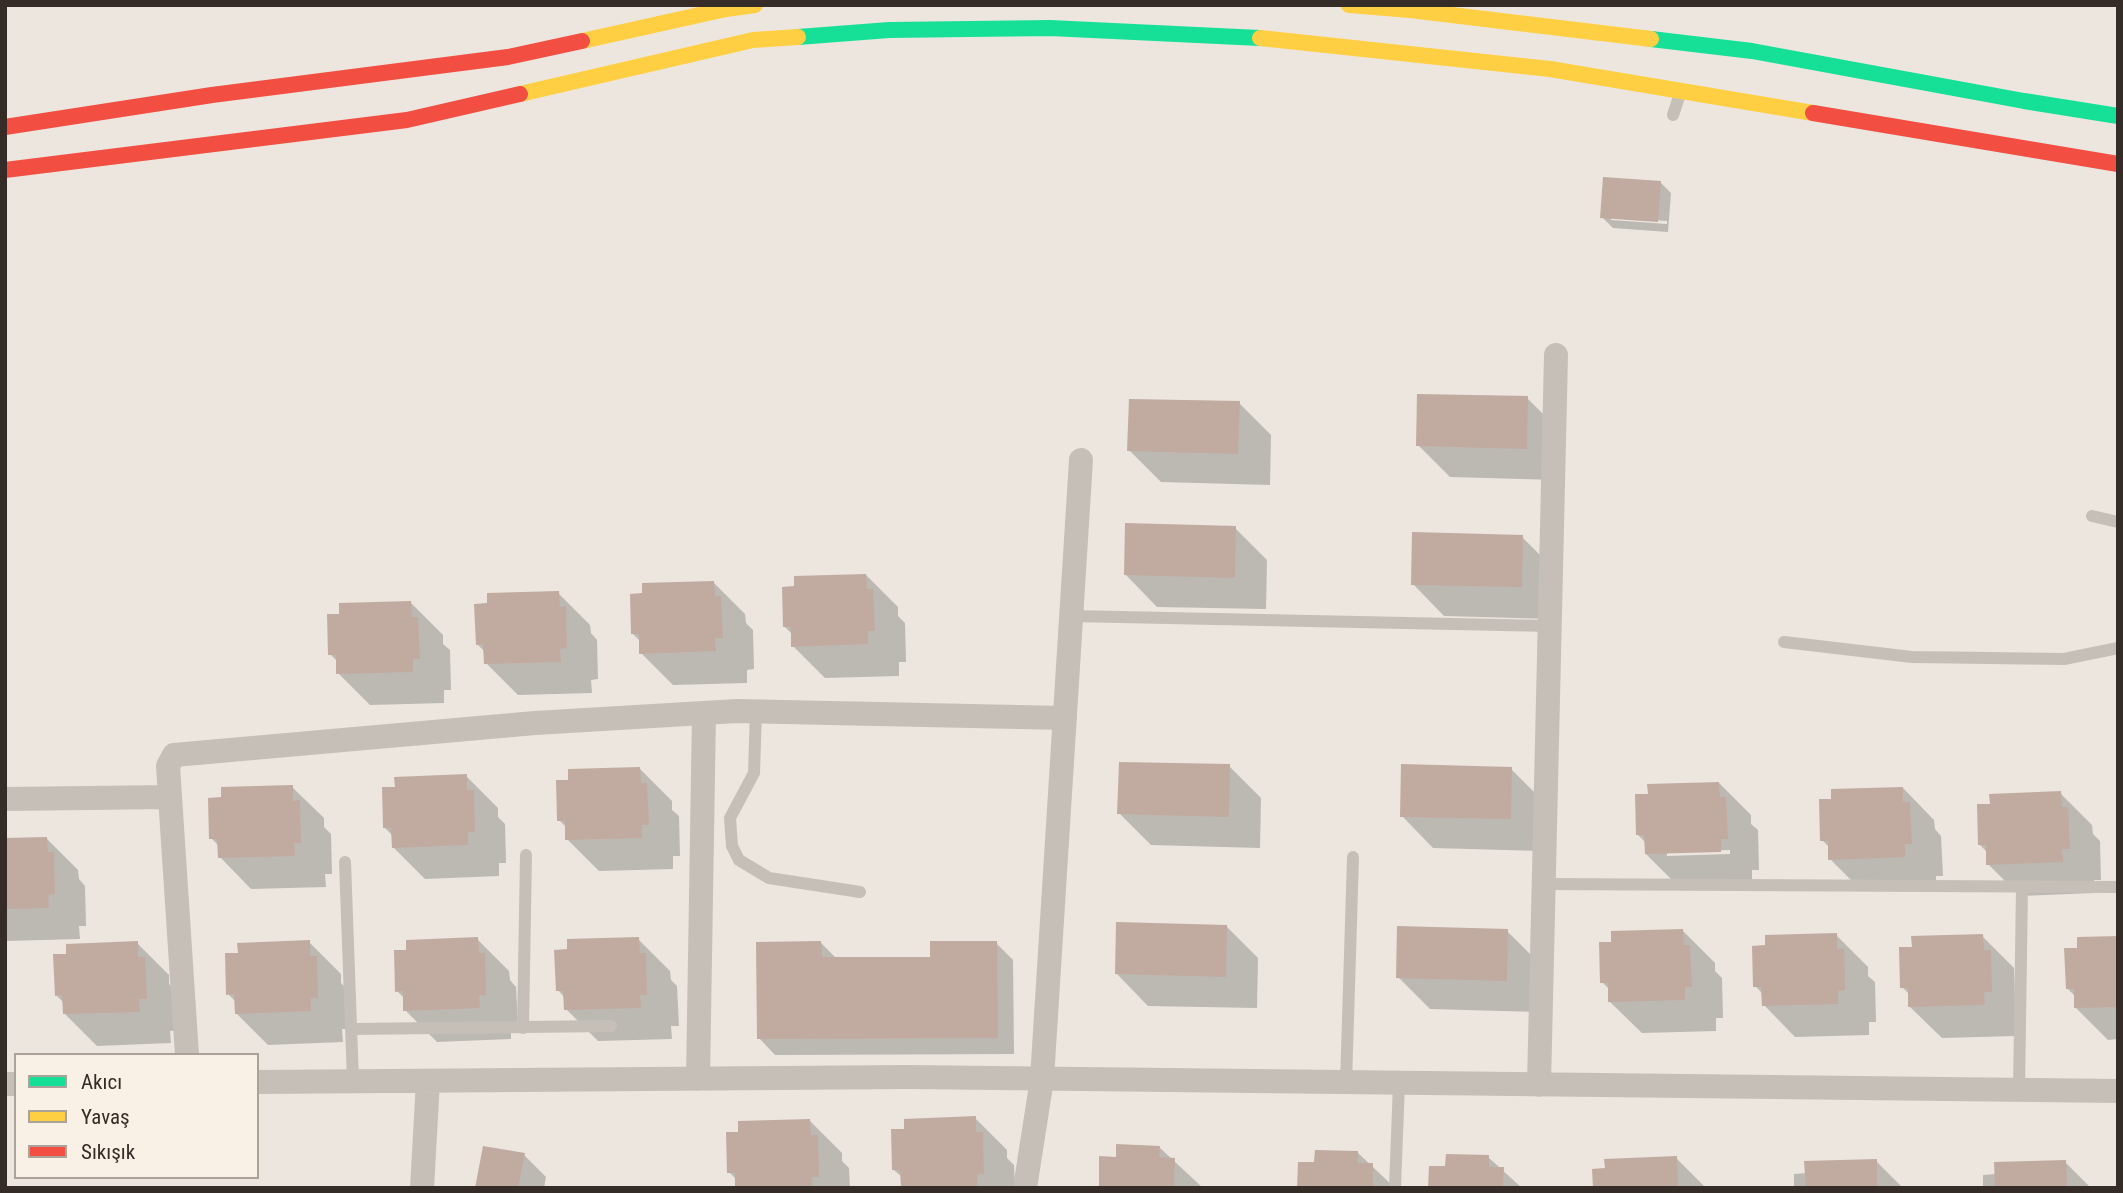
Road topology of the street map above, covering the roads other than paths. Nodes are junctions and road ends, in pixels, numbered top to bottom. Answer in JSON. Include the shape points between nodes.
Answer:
{"nodes":[{"id":1,"x":755,"y":5,"type":"edge"},
{"id":2,"x":1349,"y":5,"type":"edge"},
{"id":3,"x":1681,"y":90,"type":"junction"},
{"id":4,"x":1673,"y":115,"type":"dead end"},
{"id":5,"x":2118,"y":116,"type":"edge"},
{"id":6,"x":5,"y":127,"type":"edge"},
{"id":7,"x":2118,"y":164,"type":"edge"},
{"id":8,"x":5,"y":170,"type":"edge"},
{"id":9,"x":1556,"y":355,"type":"dead end"},
{"id":10,"x":1082,"y":460,"type":"dead end"},
{"id":11,"x":2092,"y":516,"type":"dead end"},
{"id":12,"x":2118,"y":522,"type":"edge"},
{"id":13,"x":1072,"y":616,"type":"junction"},
{"id":14,"x":1549,"y":626,"type":"junction"},
{"id":15,"x":1784,"y":642,"type":"dead end"},
{"id":16,"x":2118,"y":648,"type":"edge"},
{"id":17,"x":756,"y":712,"type":"junction"},
{"id":18,"x":704,"y":713,"type":"junction"},
{"id":19,"x":1065,"y":718,"type":"junction"},
{"id":20,"x":170,"y":797,"type":"junction"},
{"id":21,"x":5,"y":799,"type":"edge"},
{"id":22,"x":526,"y":855,"type":"dead end"},
{"id":23,"x":1353,"y":857,"type":"dead end"},
{"id":24,"x":345,"y":862,"type":"dead end"},
{"id":25,"x":1544,"y":884,"type":"junction"},
{"id":26,"x":2022,"y":887,"type":"junction"},
{"id":27,"x":2118,"y":887,"type":"edge"},
{"id":28,"x":860,"y":892,"type":"dead end"},
{"id":29,"x":611,"y":1026,"type":"dead end"},
{"id":30,"x":523,"y":1028,"type":"junction"},
{"id":31,"x":351,"y":1029,"type":"junction"},
{"id":32,"x":187,"y":1053,"type":"edge"},
{"id":33,"x":698,"y":1079,"type":"junction"},
{"id":34,"x":1042,"y":1079,"type":"junction"},
{"id":35,"x":353,"y":1081,"type":"junction"},
{"id":36,"x":428,"y":1081,"type":"junction"},
{"id":37,"x":259,"y":1082,"type":"edge"},
{"id":38,"x":1346,"y":1083,"type":"junction"},
{"id":39,"x":1399,"y":1083,"type":"junction"},
{"id":40,"x":1539,"y":1085,"type":"junction"},
{"id":41,"x":2019,"y":1090,"type":"junction"},
{"id":42,"x":2118,"y":1091,"type":"edge"},
{"id":43,"x":422,"y":1188,"type":"edge"},
{"id":44,"x":1024,"y":1188,"type":"edge"},
{"id":45,"x":1395,"y":1188,"type":"edge"}],
"edges":[{"from":1,"to":6,"type":"main road","via":[[508,57]]},
{"from":2,"to":5,"type":"main road","via":[[1752,51]]},
{"from":3,"to":4,"type":"lane"},
{"from":3,"to":7,"type":"main road"},
{"from":3,"to":8,"type":"main road","via":[[1550,69],[1251,37],[1050,28],[889,30],[753,40],[407,120]]},
{"from":9,"to":14,"type":"street"},
{"from":10,"to":13,"type":"street"},
{"from":11,"to":12,"type":"lane"},
{"from":13,"to":14,"type":"lane"},
{"from":13,"to":19,"type":"street"},
{"from":14,"to":25,"type":"street"},
{"from":15,"to":16,"type":"lane","via":[[1912,657],[2064,659]]},
{"from":17,"to":18,"type":"street"},
{"from":17,"to":19,"type":"street"},
{"from":17,"to":28,"type":"lane","via":[[754,773],[730,818],[732,846],[739,860],[769,878]]},
{"from":18,"to":20,"type":"street","via":[[174,755],[168,766]]},
{"from":18,"to":33,"type":"street"},
{"from":19,"to":34,"type":"street"},
{"from":20,"to":21,"type":"street"},
{"from":20,"to":32,"type":"street"},
{"from":22,"to":30,"type":"lane"},
{"from":23,"to":38,"type":"lane"},
{"from":24,"to":31,"type":"lane"},
{"from":25,"to":26,"type":"lane"},
{"from":25,"to":40,"type":"street"},
{"from":26,"to":27,"type":"lane"},
{"from":26,"to":41,"type":"lane"},
{"from":29,"to":30,"type":"lane"},
{"from":30,"to":31,"type":"lane"},
{"from":31,"to":35,"type":"lane"},
{"from":33,"to":34,"type":"street"},
{"from":33,"to":36,"type":"street"},
{"from":34,"to":38,"type":"street"},
{"from":34,"to":44,"type":"street"},
{"from":35,"to":36,"type":"street"},
{"from":35,"to":37,"type":"street"},
{"from":36,"to":43,"type":"street"},
{"from":38,"to":39,"type":"street"},
{"from":39,"to":40,"type":"street"},
{"from":39,"to":45,"type":"lane"},
{"from":40,"to":41,"type":"street"},
{"from":41,"to":42,"type":"street"}]}
